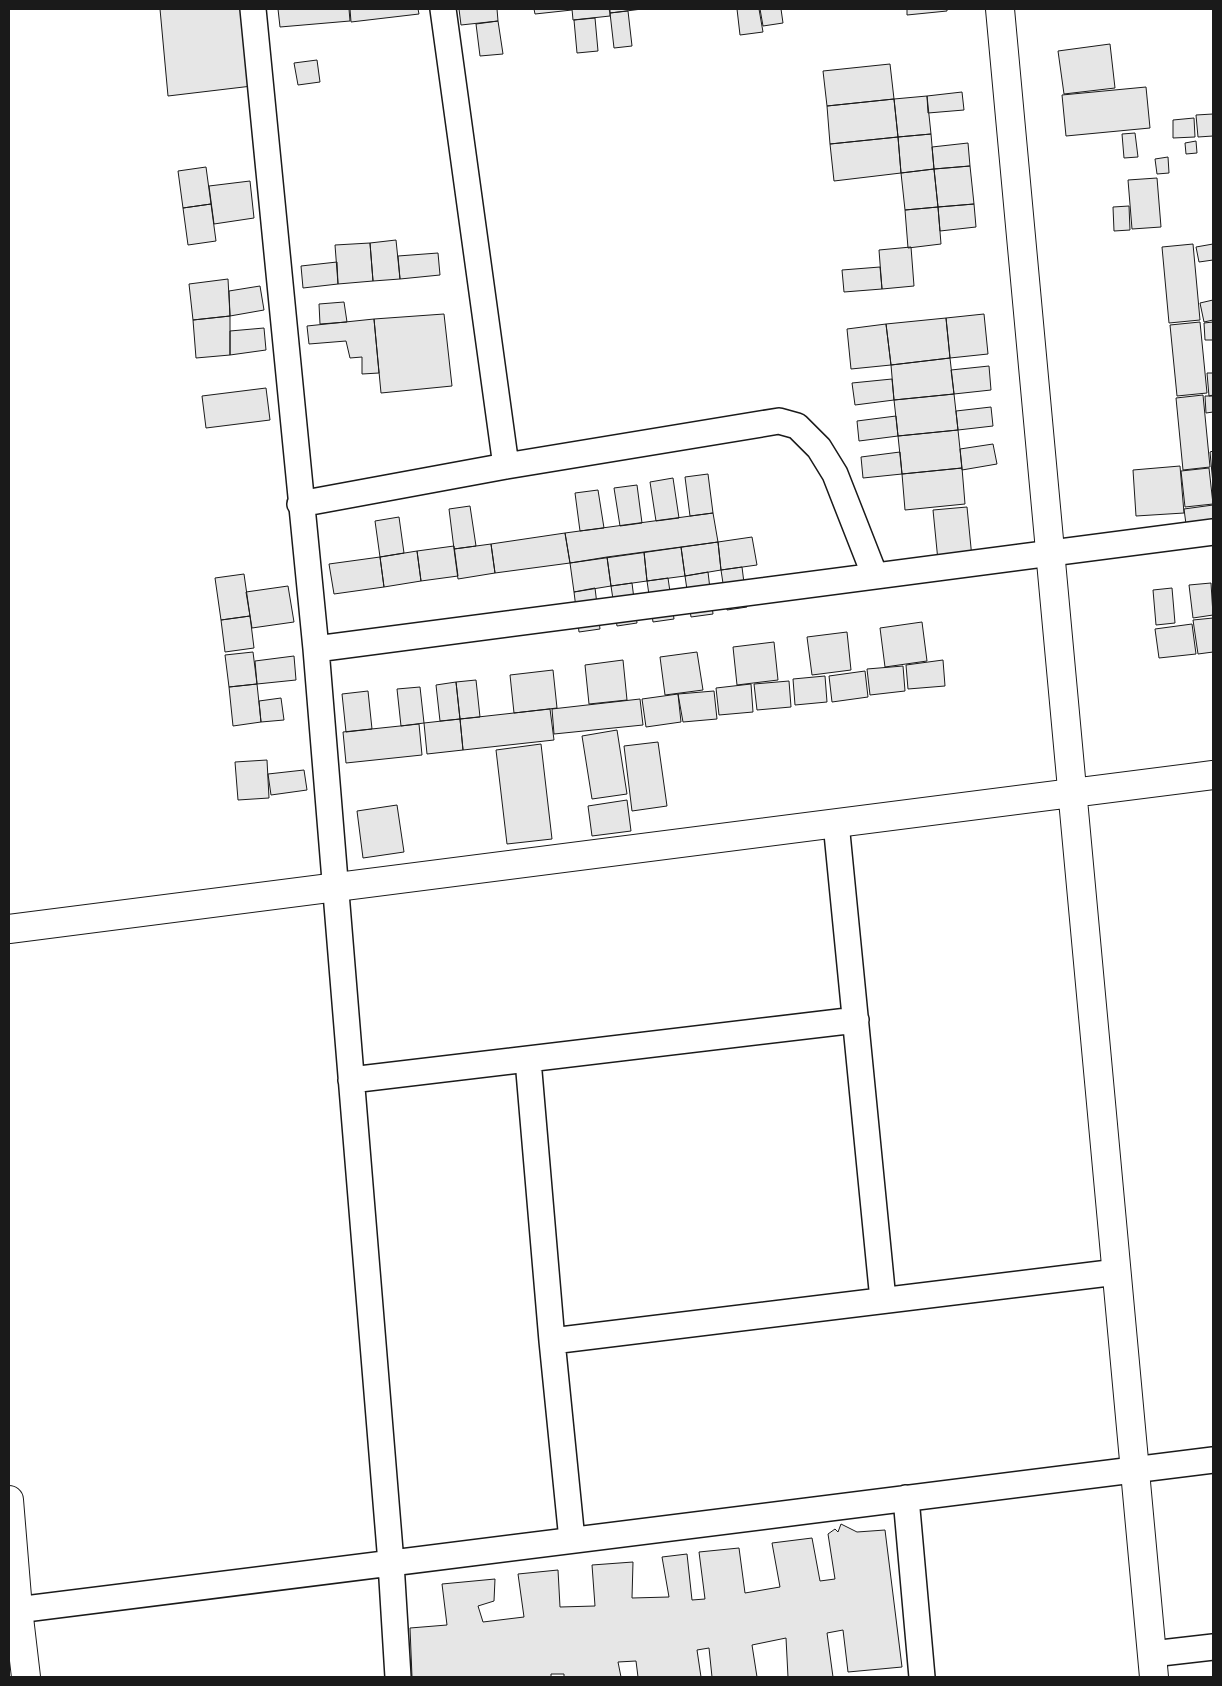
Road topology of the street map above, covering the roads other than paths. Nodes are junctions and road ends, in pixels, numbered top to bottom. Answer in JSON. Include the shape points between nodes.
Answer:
{"nodes":[{"id":1,"x":253,"y":9,"type":"edge"},
{"id":2,"x":443,"y":9,"type":"edge"},
{"id":3,"x":1000,"y":9,"type":"edge"},
{"id":4,"x":506,"y":466,"type":"junction"},
{"id":5,"x":300,"y":504,"type":"junction"},
{"id":6,"x":1213,"y":532,"type":"edge"},
{"id":7,"x":1051,"y":554,"type":"junction"},
{"id":8,"x":875,"y":576,"type":"junction"},
{"id":9,"x":316,"y":649,"type":"junction"},
{"id":10,"x":1213,"y":776,"type":"edge"},
{"id":11,"x":1073,"y":793,"type":"junction"},
{"id":12,"x":836,"y":823,"type":"junction"},
{"id":13,"x":335,"y":887,"type":"junction"},
{"id":14,"x":9,"y":929,"type":"edge"},
{"id":15,"x":856,"y":1020,"type":"junction"},
{"id":16,"x":528,"y":1060,"type":"junction"},
{"id":17,"x":351,"y":1080,"type":"junction"},
{"id":18,"x":1117,"y":1272,"type":"junction"},
{"id":19,"x":883,"y":1300,"type":"junction"},
{"id":20,"x":552,"y":1341,"type":"junction"},
{"id":21,"x":1213,"y":1460,"type":"edge"},
{"id":22,"x":1136,"y":1470,"type":"junction"},
{"id":23,"x":906,"y":1498,"type":"junction"},
{"id":24,"x":9,"y":1500,"type":"edge"},
{"id":25,"x":572,"y":1540,"type":"junction"},
{"id":26,"x":391,"y":1563,"type":"junction"},
{"id":27,"x":14,"y":1610,"type":"edge"},
{"id":28,"x":1213,"y":1647,"type":"edge"},
{"id":29,"x":1153,"y":1666,"type":"edge"},
{"id":30,"x":26,"y":1677,"type":"edge"},
{"id":31,"x":398,"y":1677,"type":"edge"},
{"id":32,"x":922,"y":1677,"type":"edge"}],
"edges":[{"from":1,"to":5,"type":"street"},
{"from":2,"to":4,"type":"street"},
{"from":3,"to":7,"type":"street"},
{"from":4,"to":5,"type":"street"},
{"from":4,"to":8,"type":"street","via":[[779,421],[797,426],[819,448],[835,474]]},
{"from":5,"to":9,"type":"street"},
{"from":6,"to":7,"type":"street"},
{"from":7,"to":8,"type":"street"},
{"from":7,"to":11,"type":"street"},
{"from":8,"to":9,"type":"street"},
{"from":9,"to":13,"type":"street"},
{"from":10,"to":11,"type":"street"},
{"from":11,"to":12,"type":"street"},
{"from":11,"to":18,"type":"street"},
{"from":12,"to":13,"type":"street"},
{"from":12,"to":15,"type":"street"},
{"from":13,"to":14,"type":"street"},
{"from":13,"to":17,"type":"street"},
{"from":15,"to":16,"type":"street"},
{"from":15,"to":19,"type":"street"},
{"from":16,"to":17,"type":"street"},
{"from":16,"to":20,"type":"street"},
{"from":17,"to":26,"type":"street"},
{"from":18,"to":19,"type":"street"},
{"from":18,"to":22,"type":"street"},
{"from":19,"to":20,"type":"street"},
{"from":20,"to":25,"type":"street"},
{"from":21,"to":22,"type":"street"},
{"from":22,"to":23,"type":"street"},
{"from":22,"to":29,"type":"street"},
{"from":23,"to":25,"type":"street"},
{"from":23,"to":32,"type":"street"},
{"from":24,"to":27,"type":"street"},
{"from":25,"to":26,"type":"street"},
{"from":26,"to":27,"type":"street"},
{"from":26,"to":31,"type":"street"},
{"from":27,"to":30,"type":"street"},
{"from":28,"to":29,"type":"street"}]}
